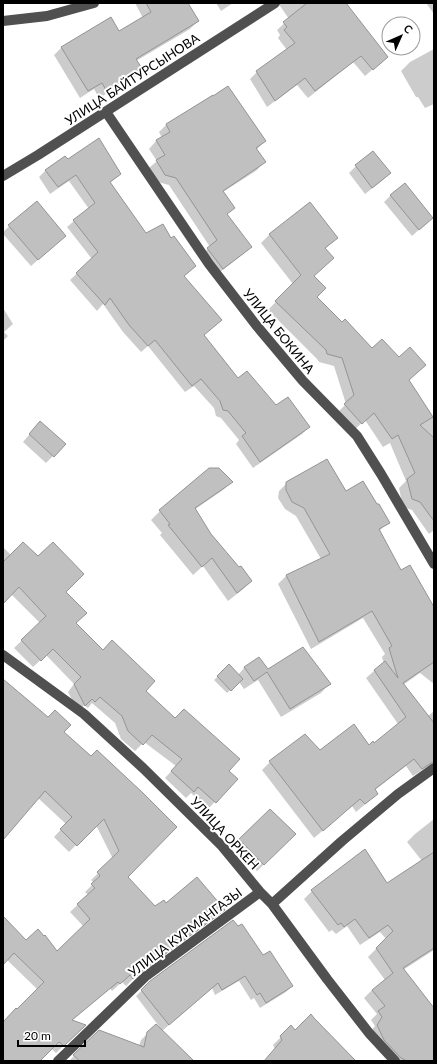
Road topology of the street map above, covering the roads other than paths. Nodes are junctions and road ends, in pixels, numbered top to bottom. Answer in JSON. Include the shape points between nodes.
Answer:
{"nodes":[{"id":1,"x":94,"y":3,"type":"edge"},
{"id":2,"x":275,"y":3,"type":"edge"},
{"id":3,"x":3,"y":22,"type":"edge"},
{"id":4,"x":106,"y":112,"type":"junction"},
{"id":5,"x":3,"y":176,"type":"edge"},
{"id":6,"x":434,"y":564,"type":"edge"},
{"id":7,"x":3,"y":655,"type":"edge"},
{"id":8,"x":434,"y":768,"type":"edge"},
{"id":9,"x":260,"y":892,"type":"junction"},
{"id":10,"x":272,"y":904,"type":"junction"},
{"id":11,"x":58,"y":1061,"type":"edge"},
{"id":12,"x":395,"y":1061,"type":"edge"}],
"edges":[{"from":1,"to":3,"type":"street","via":[[47,16]]},
{"from":2,"to":4,"type":"street","name":"УЛИЦА БАЙТУРСЫНОВА"},
{"from":4,"to":5,"type":"street","name":"УЛИЦА БАЙТУРСЫНОВА"},
{"from":4,"to":6,"type":"street","name":"УЛИЦА БОКИНА","via":[[209,264],[303,381],[357,436]]},
{"from":7,"to":9,"type":"street","name":"УЛИЦА ОРКЕН","via":[[84,714],[143,768],[222,846]]},
{"from":8,"to":10,"type":"street","via":[[398,794]]},
{"from":9,"to":10,"type":"street","name":"УЛИЦА ОРКЕН"},
{"from":9,"to":11,"type":"street","name":"УЛИЦА КУРМАНГАЗЫ","via":[[146,976]]},
{"from":10,"to":12,"type":"street","name":"УЛИЦА ОРКЕН","via":[[364,1027]]}]}
